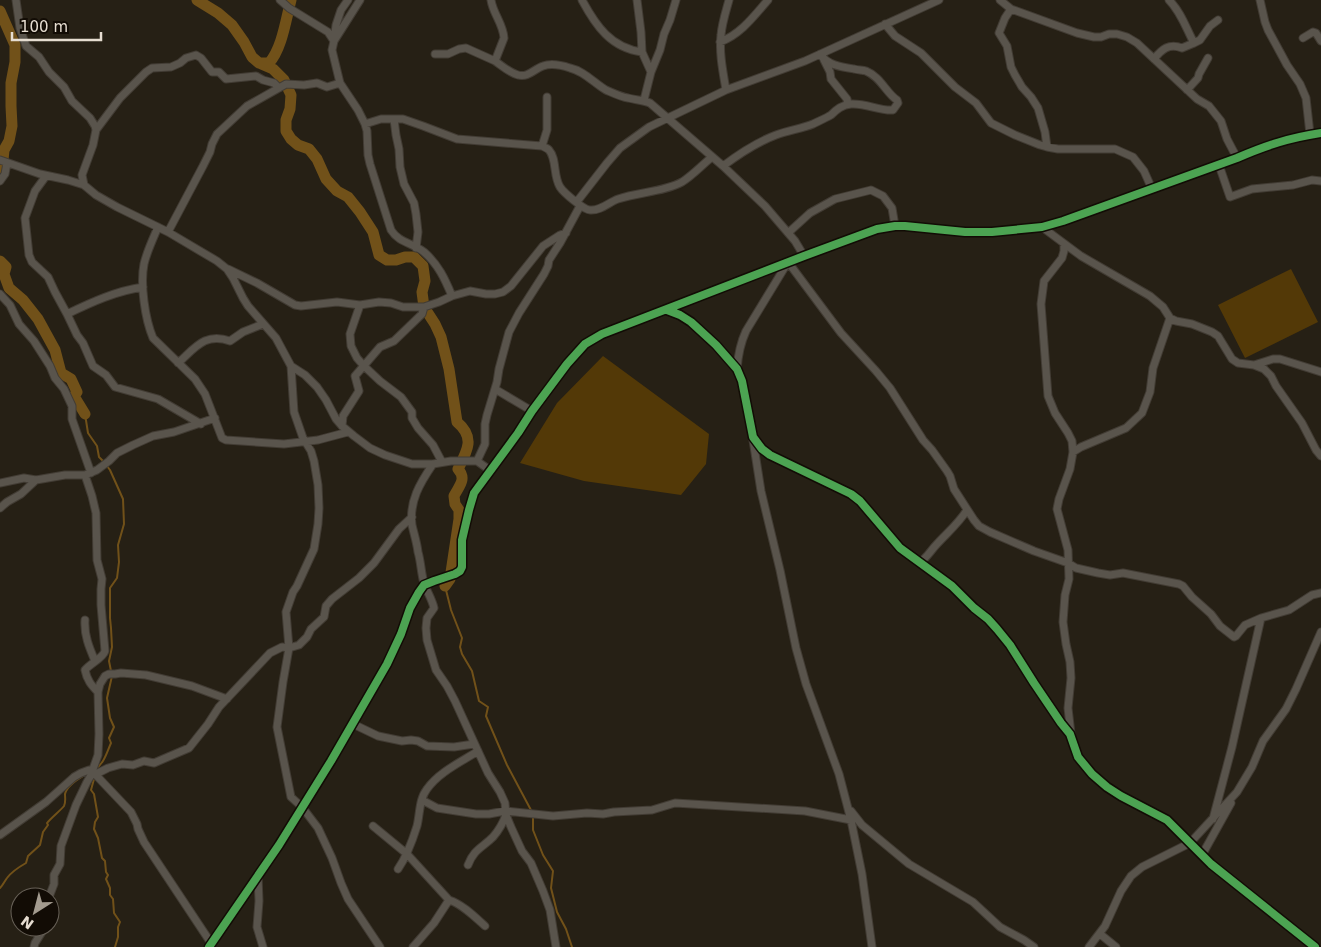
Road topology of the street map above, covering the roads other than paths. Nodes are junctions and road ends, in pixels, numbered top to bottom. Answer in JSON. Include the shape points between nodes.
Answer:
{"nodes":[{"id":1,"x":16,"y":0,"type":"edge"},
{"id":2,"x":280,"y":0,"type":"edge"},
{"id":3,"x":348,"y":0,"type":"edge"},
{"id":4,"x":360,"y":0,"type":"edge"},
{"id":5,"x":490,"y":0,"type":"edge"},
{"id":6,"x":582,"y":0,"type":"edge"},
{"id":7,"x":637,"y":0,"type":"edge"},
{"id":8,"x":676,"y":0,"type":"edge"},
{"id":9,"x":729,"y":0,"type":"edge"},
{"id":10,"x":768,"y":0,"type":"edge"},
{"id":11,"x":939,"y":0,"type":"edge"},
{"id":12,"x":1000,"y":0,"type":"edge"},
{"id":13,"x":1169,"y":0,"type":"edge"},
{"id":14,"x":1260,"y":0,"type":"edge"},
{"id":15,"x":1011,"y":9,"type":"junction"},
{"id":16,"x":1218,"y":20,"type":"dead end"},
{"id":17,"x":885,"y":24,"type":"junction"},
{"id":18,"x":1303,"y":38,"type":"dead end"},
{"id":19,"x":334,"y":41,"type":"junction"},
{"id":20,"x":1321,"y":41,"type":"edge"},
{"id":21,"x":720,"y":42,"type":"junction"},
{"id":22,"x":1194,"y":43,"type":"junction"},
{"id":23,"x":642,"y":52,"type":"junction"},
{"id":24,"x":435,"y":54,"type":"dead end"},
{"id":25,"x":822,"y":57,"type":"junction"},
{"id":26,"x":1154,"y":58,"type":"junction"},
{"id":27,"x":1208,"y":58,"type":"dead end"},
{"id":28,"x":495,"y":62,"type":"junction"},
{"id":29,"x":651,"y":72,"type":"junction"},
{"id":30,"x":340,"y":83,"type":"junction"},
{"id":31,"x":280,"y":88,"type":"junction"},
{"id":32,"x":726,"y":90,"type":"junction"},
{"id":33,"x":1187,"y":90,"type":"junction"},
{"id":34,"x":547,"y":97,"type":"dead end"},
{"id":35,"x":644,"y":100,"type":"junction"},
{"id":36,"x":848,"y":104,"type":"junction"},
{"id":37,"x":666,"y":118,"type":"junction"},
{"id":38,"x":394,"y":119,"type":"junction"},
{"id":39,"x":365,"y":124,"type":"junction"},
{"id":40,"x":96,"y":130,"type":"junction"},
{"id":41,"x":1321,"y":133,"type":"edge"},
{"id":42,"x":1310,"y":134,"type":"junction"},
{"id":43,"x":542,"y":146,"type":"junction"},
{"id":44,"x":1047,"y":147,"type":"junction"},
{"id":45,"x":712,"y":157,"type":"junction"},
{"id":46,"x":1237,"y":158,"type":"junction"},
{"id":47,"x":2,"y":162,"type":"edge"},
{"id":48,"x":1219,"y":165,"type":"junction"},
{"id":49,"x":722,"y":166,"type":"junction"},
{"id":50,"x":46,"y":176,"type":"junction"},
{"id":51,"x":0,"y":180,"type":"edge"},
{"id":52,"x":1321,"y":181,"type":"edge"},
{"id":53,"x":84,"y":186,"type":"junction"},
{"id":54,"x":1152,"y":189,"type":"junction"},
{"id":55,"x":578,"y":204,"type":"junction"},
{"id":56,"x":158,"y":226,"type":"junction"},
{"id":57,"x":895,"y":226,"type":"junction"},
{"id":58,"x":1042,"y":227,"type":"junction"},
{"id":59,"x":168,"y":232,"type":"junction"},
{"id":60,"x":566,"y":233,"type":"junction"},
{"id":61,"x":788,"y":233,"type":"junction"},
{"id":62,"x":1064,"y":244,"type":"junction"},
{"id":63,"x":416,"y":248,"type":"junction"},
{"id":64,"x":804,"y":256,"type":"junction"},
{"id":65,"x":788,"y":262,"type":"junction"},
{"id":66,"x":227,"y":269,"type":"junction"},
{"id":67,"x":143,"y":287,"type":"junction"},
{"id":68,"x":0,"y":294,"type":"edge"},
{"id":69,"x":452,"y":296,"type":"junction"},
{"id":70,"x":360,"y":305,"type":"junction"},
{"id":71,"x":424,"y":307,"type":"junction"},
{"id":72,"x":667,"y":310,"type":"junction"},
{"id":73,"x":67,"y":314,"type":"junction"},
{"id":74,"x":1170,"y":318,"type":"junction"},
{"id":75,"x":263,"y":324,"type":"junction"},
{"id":76,"x":178,"y":363,"type":"junction"},
{"id":77,"x":1254,"y":365,"type":"junction"},
{"id":78,"x":291,"y":366,"type":"junction"},
{"id":79,"x":364,"y":366,"type":"junction"},
{"id":80,"x":737,"y":369,"type":"junction"},
{"id":81,"x":1321,"y":372,"type":"edge"},
{"id":82,"x":495,"y":389,"type":"junction"},
{"id":83,"x":532,"y":411,"type":"junction"},
{"id":84,"x":215,"y":418,"type":"junction"},
{"id":85,"x":201,"y":424,"type":"junction"},
{"id":86,"x":342,"y":426,"type":"junction"},
{"id":87,"x":348,"y":432,"type":"junction"},
{"id":88,"x":753,"y":437,"type":"junction"},
{"id":89,"x":306,"y":442,"type":"junction"},
{"id":90,"x":1074,"y":452,"type":"junction"},
{"id":91,"x":1321,"y":456,"type":"edge"},
{"id":92,"x":477,"y":461,"type":"junction"},
{"id":93,"x":442,"y":462,"type":"junction"},
{"id":94,"x":433,"y":464,"type":"junction"},
{"id":95,"x":491,"y":471,"type":"junction"},
{"id":96,"x":88,"y":474,"type":"junction"},
{"id":97,"x":36,"y":480,"type":"junction"},
{"id":98,"x":0,"y":483,"type":"edge"},
{"id":99,"x":0,"y":508,"type":"edge"},
{"id":100,"x":967,"y":510,"type":"junction"},
{"id":101,"x":412,"y":517,"type":"junction"},
{"id":102,"x":920,"y":562,"type":"junction"},
{"id":103,"x":1068,"y":563,"type":"junction"},
{"id":104,"x":424,"y":585,"type":"junction"},
{"id":105,"x":1321,"y":593,"type":"edge"},
{"id":106,"x":1261,"y":618,"type":"junction"},
{"id":107,"x":84,"y":620,"type":"dead end"},
{"id":108,"x":1321,"y":632,"type":"edge"},
{"id":109,"x":290,"y":648,"type":"junction"},
{"id":110,"x":95,"y":661,"type":"junction"},
{"id":111,"x":98,"y":692,"type":"junction"},
{"id":112,"x":227,"y":699,"type":"junction"},
{"id":113,"x":353,"y":724,"type":"junction"},
{"id":114,"x":1072,"y":740,"type":"junction"},
{"id":115,"x":474,"y":744,"type":"junction"},
{"id":116,"x":478,"y":751,"type":"junction"},
{"id":117,"x":95,"y":773,"type":"junction"},
{"id":118,"x":1241,"y":786,"type":"junction"},
{"id":119,"x":422,"y":800,"type":"junction"},
{"id":120,"x":846,"y":803,"type":"junction"},
{"id":121,"x":302,"y":807,"type":"junction"},
{"id":122,"x":506,"y":813,"type":"junction"},
{"id":123,"x":1212,"y":819,"type":"junction"},
{"id":124,"x":850,"y":820,"type":"junction"},
{"id":125,"x":374,"y":826,"type":"dead end"},
{"id":126,"x":0,"y":835,"type":"edge"},
{"id":127,"x":1190,"y":843,"type":"junction"},
{"id":128,"x":407,"y":854,"type":"junction"},
{"id":129,"x":1202,"y":855,"type":"junction"},
{"id":130,"x":468,"y":865,"type":"dead end"},
{"id":131,"x":398,"y":869,"type":"dead end"},
{"id":132,"x":258,"y":877,"type":"junction"},
{"id":133,"x":53,"y":887,"type":"edge"},
{"id":134,"x":449,"y":900,"type":"junction"},
{"id":135,"x":485,"y":926,"type":"dead end"},
{"id":136,"x":1100,"y":934,"type":"junction"},
{"id":137,"x":210,"y":945,"type":"edge"},
{"id":138,"x":263,"y":947,"type":"edge"},
{"id":139,"x":380,"y":947,"type":"edge"},
{"id":140,"x":412,"y":947,"type":"edge"},
{"id":141,"x":556,"y":947,"type":"edge"},
{"id":142,"x":872,"y":947,"type":"edge"},
{"id":143,"x":1034,"y":947,"type":"edge"},
{"id":144,"x":1090,"y":947,"type":"edge"},
{"id":145,"x":1116,"y":947,"type":"edge"},
{"id":146,"x":1315,"y":947,"type":"edge"}],
"edges":[{"from":1,"to":40,"type":"street","via":[[26,46],[90,118]]},
{"from":2,"to":19,"type":"street","via":[[328,32]]},
{"from":3,"to":19,"type":"street","via":[[341,10]]},
{"from":4,"to":19,"type":"street"},
{"from":5,"to":28,"type":"street","via":[[504,34]]},
{"from":6,"to":23,"type":"street","via":[[606,35],[622,46]]},
{"from":7,"to":23,"type":"street"},
{"from":8,"to":29,"type":"street"},
{"from":9,"to":21,"type":"street"},
{"from":10,"to":21,"type":"street","via":[[742,28]]},
{"from":11,"to":17,"type":"street"},
{"from":12,"to":15,"type":"street"},
{"from":13,"to":22,"type":"street","via":[[1179,11]]},
{"from":14,"to":42,"type":"street","via":[[1268,30],[1306,98]]},
{"from":15,"to":26,"type":"street","via":[[1077,34],[1127,37]]},
{"from":15,"to":44,"type":"street","via":[[999,33],[1007,46],[1015,75],[1038,108]]},
{"from":16,"to":22,"type":"street"},
{"from":17,"to":25,"type":"street"},
{"from":17,"to":44,"type":"street","via":[[895,36],[921,53],[976,103],[991,123]]},
{"from":18,"to":20,"type":"street","via":[[1313,32]]},
{"from":19,"to":30,"type":"street","via":[[332,50]]},
{"from":21,"to":32,"type":"street"},
{"from":22,"to":26,"type":"street","via":[[1182,48],[1170,46]]},
{"from":23,"to":29,"type":"street"},
{"from":24,"to":28,"type":"street","via":[[466,48]]},
{"from":25,"to":32,"type":"street"},
{"from":25,"to":36,"type":"street","via":[[831,80]]},
{"from":25,"to":36,"type":"street","via":[[833,65],[866,71],[879,79],[898,103],[888,111]]},
{"from":26,"to":33,"type":"street"},
{"from":27,"to":33,"type":"street","via":[[1198,78]]},
{"from":28,"to":35,"type":"street","via":[[525,76],[547,65],[570,68],[611,92],[625,98]]},
{"from":29,"to":35,"type":"street"},
{"from":30,"to":31,"type":"street","via":[[327,87],[317,83],[286,84]]},
{"from":30,"to":39,"type":"street"},
{"from":31,"to":40,"type":"street","via":[[256,76],[226,79],[219,72],[212,72],[196,55],[171,67],[152,68],[146,72],[120,98]]},
{"from":31,"to":59,"type":"street","via":[[248,106],[218,134]]},
{"from":32,"to":37,"type":"street"},
{"from":33,"to":46,"type":"street","via":[[1209,106],[1221,120]]},
{"from":34,"to":43,"type":"street","via":[[547,130]]},
{"from":35,"to":37,"type":"street"},
{"from":36,"to":49,"type":"street","via":[[803,128],[764,140]]},
{"from":37,"to":45,"type":"street"},
{"from":37,"to":55,"type":"street","via":[[620,148]]},
{"from":38,"to":39,"type":"street"},
{"from":38,"to":43,"type":"street","via":[[403,119],[457,139]]},
{"from":38,"to":63,"type":"street","via":[[400,167],[416,214]]},
{"from":39,"to":63,"type":"street","via":[[368,155],[394,236]]},
{"from":40,"to":53,"type":"street","via":[[83,170]]},
{"from":41,"to":42,"type":"street"},
{"from":42,"to":46,"type":"street","via":[[1283,140]]},
{"from":43,"to":55,"type":"street","via":[[552,156],[560,187]]},
{"from":44,"to":54,"type":"street","via":[[1115,149],[1133,157]]},
{"from":45,"to":49,"type":"street"},
{"from":45,"to":55,"type":"street","via":[[682,182],[672,186],[617,199],[597,210]]},
{"from":46,"to":48,"type":"street"},
{"from":47,"to":50,"type":"street"},
{"from":47,"to":51,"type":"street","via":[[5,174]]},
{"from":48,"to":52,"type":"street","via":[[1230,197],[1252,190]]},
{"from":48,"to":54,"type":"street"},
{"from":49,"to":61,"type":"street","via":[[765,206]]},
{"from":50,"to":53,"type":"street"},
{"from":50,"to":73,"type":"street","via":[[35,191],[25,218],[29,255],[48,277]]},
{"from":53,"to":56,"type":"street","via":[[117,207]]},
{"from":54,"to":58,"type":"street"},
{"from":55,"to":60,"type":"street"},
{"from":56,"to":59,"type":"street"},
{"from":56,"to":67,"type":"street","via":[[144,265]]},
{"from":57,"to":58,"type":"street","via":[[965,232]]},
{"from":57,"to":61,"type":"street","via":[[892,208],[883,196],[871,190],[835,199],[810,213]]},
{"from":57,"to":64,"type":"street","via":[[877,229]]},
{"from":58,"to":62,"type":"street"},
{"from":59,"to":66,"type":"street"},
{"from":60,"to":69,"type":"street","via":[[543,246],[503,292],[486,294],[470,290]]},
{"from":60,"to":82,"type":"street","via":[[509,332]]},
{"from":61,"to":64,"type":"street"},
{"from":62,"to":74,"type":"street","via":[[1150,296]]},
{"from":62,"to":90,"type":"street","via":[[1062,258],[1044,281],[1042,304],[1048,396],[1072,441]]},
{"from":63,"to":69,"type":"street","via":[[440,269]]},
{"from":64,"to":65,"type":"street"},
{"from":65,"to":72,"type":"street"},
{"from":65,"to":80,"type":"street","via":[[746,331],[738,353]]},
{"from":65,"to":100,"type":"street","via":[[840,333],[890,388],[950,476]]},
{"from":66,"to":70,"type":"street","via":[[295,305],[337,302]]},
{"from":66,"to":75,"type":"street"},
{"from":67,"to":73,"type":"street","via":[[102,298]]},
{"from":67,"to":76,"type":"street","via":[[145,313],[153,338]]},
{"from":68,"to":96,"type":"street","via":[[64,389],[72,406],[72,420]]},
{"from":69,"to":71,"type":"street"},
{"from":70,"to":71,"type":"street","via":[[379,302],[403,308]]},
{"from":70,"to":79,"type":"street","via":[[350,334],[351,346]]},
{"from":71,"to":79,"type":"street","via":[[422,314],[394,341],[380,347]]},
{"from":72,"to":80,"type":"street","via":[[691,322]]},
{"from":72,"to":83,"type":"street","via":[[588,342]]},
{"from":73,"to":85,"type":"street","via":[[93,366],[115,387],[158,399]]},
{"from":74,"to":77,"type":"street","via":[[1212,332],[1232,359]]},
{"from":74,"to":90,"type":"street","via":[[1142,413],[1126,428]]},
{"from":75,"to":76,"type":"street","via":[[230,340],[204,340]]},
{"from":75,"to":78,"type":"street","via":[[276,338]]},
{"from":76,"to":84,"type":"street","via":[[195,379]]},
{"from":77,"to":81,"type":"street","via":[[1280,359]]},
{"from":77,"to":91,"type":"street","via":[[1271,376]]},
{"from":78,"to":86,"type":"street","via":[[317,387]]},
{"from":78,"to":89,"type":"street","via":[[294,412]]},
{"from":79,"to":86,"type":"street","via":[[355,376],[359,391],[344,416]]},
{"from":79,"to":93,"type":"street","via":[[401,397]]},
{"from":80,"to":88,"type":"street"},
{"from":82,"to":83,"type":"street"},
{"from":82,"to":92,"type":"street","via":[[485,424],[485,444]]},
{"from":83,"to":95,"type":"street"},
{"from":84,"to":85,"type":"street"},
{"from":84,"to":89,"type":"street","via":[[219,433],[226,440],[284,444]]},
{"from":85,"to":96,"type":"street","via":[[153,436],[118,453]]},
{"from":86,"to":87,"type":"street"},
{"from":87,"to":89,"type":"street"},
{"from":87,"to":94,"type":"street","via":[[370,448],[402,461]]},
{"from":88,"to":102,"type":"street","via":[[770,455],[852,494],[900,548]]},
{"from":88,"to":120,"type":"street","via":[[761,491],[796,648]]},
{"from":89,"to":109,"type":"street","via":[[314,461],[318,486],[318,524],[314,549],[286,612]]},
{"from":90,"to":103,"type":"street","via":[[1057,504]]},
{"from":92,"to":93,"type":"street"},
{"from":92,"to":95,"type":"street"},
{"from":93,"to":94,"type":"street"},
{"from":94,"to":101,"type":"street","via":[[416,492]]},
{"from":95,"to":104,"type":"street","via":[[471,502],[462,540],[460,571]]},
{"from":96,"to":97,"type":"street"},
{"from":96,"to":110,"type":"street","via":[[96,513],[105,651]]},
{"from":97,"to":98,"type":"street","via":[[24,478]]},
{"from":97,"to":99,"type":"street"},
{"from":100,"to":102,"type":"street"},
{"from":100,"to":103,"type":"street","via":[[984,530]]},
{"from":101,"to":104,"type":"street"},
{"from":101,"to":109,"type":"street","via":[[374,563],[332,599],[326,606],[324,617],[307,637]]},
{"from":102,"to":114,"type":"street","via":[[952,586],[997,629]]},
{"from":103,"to":106,"type":"street","via":[[1098,573],[1124,574],[1183,586],[1234,637],[1245,625]]},
{"from":103,"to":114,"type":"street","via":[[1063,622],[1072,678],[1068,708]]},
{"from":104,"to":113,"type":"street","via":[[414,599],[387,664]]},
{"from":104,"to":115,"type":"street","via":[[434,608],[426,628],[436,670],[455,701]]},
{"from":105,"to":106,"type":"street","via":[[1289,610]]},
{"from":106,"to":123,"type":"street"},
{"from":107,"to":110,"type":"street","via":[[87,642]]},
{"from":108,"to":118,"type":"street","via":[[1293,696],[1263,741]]},
{"from":109,"to":112,"type":"street","via":[[282,647],[270,653]]},
{"from":109,"to":121,"type":"street","via":[[276,723],[291,797]]},
{"from":110,"to":111,"type":"street","via":[[86,670],[87,678]]},
{"from":111,"to":112,"type":"street","via":[[105,676],[121,673],[146,675],[192,686]]},
{"from":111,"to":117,"type":"street","via":[[99,734]]},
{"from":112,"to":117,"type":"street","via":[[186,750],[154,763],[122,764]]},
{"from":113,"to":115,"type":"street","via":[[378,736],[411,740],[427,746]]},
{"from":113,"to":121,"type":"street"},
{"from":114,"to":127,"type":"street","via":[[1078,758],[1092,774],[1121,796],[1167,820]]},
{"from":115,"to":116,"type":"street"},
{"from":116,"to":119,"type":"street","via":[[437,778]]},
{"from":116,"to":122,"type":"street","via":[[505,803]]},
{"from":117,"to":126,"type":"street","via":[[89,770],[78,775]]},
{"from":117,"to":133,"type":"street","via":[[76,805],[61,846]]},
{"from":117,"to":137,"type":"street","via":[[131,812],[144,842]]},
{"from":118,"to":123,"type":"street"},
{"from":118,"to":129,"type":"street"},
{"from":119,"to":122,"type":"street","via":[[437,808],[461,813]]},
{"from":119,"to":128,"type":"street","via":[[418,824]]},
{"from":120,"to":124,"type":"street"},
{"from":120,"to":143,"type":"street","via":[[857,820],[909,864],[973,902],[1000,927]]},
{"from":121,"to":132,"type":"street"},
{"from":121,"to":139,"type":"street","via":[[322,835],[348,899]]},
{"from":122,"to":124,"type":"street","via":[[553,816],[603,814],[652,810],[674,803],[805,811]]},
{"from":122,"to":130,"type":"street","via":[[498,831],[477,849]]},
{"from":122,"to":141,"type":"street","via":[[543,891],[550,910]]},
{"from":123,"to":127,"type":"street"},
{"from":124,"to":142,"type":"street","via":[[862,874]]},
{"from":125,"to":128,"type":"street"},
{"from":127,"to":129,"type":"street"},
{"from":127,"to":136,"type":"street","via":[[1142,867],[1132,876]]},
{"from":128,"to":131,"type":"street"},
{"from":128,"to":134,"type":"street"},
{"from":129,"to":146,"type":"street"},
{"from":132,"to":137,"type":"street"},
{"from":132,"to":138,"type":"street","via":[[257,927]]},
{"from":134,"to":135,"type":"street"},
{"from":134,"to":140,"type":"street"},
{"from":136,"to":144,"type":"street"},
{"from":136,"to":145,"type":"street"}]}
